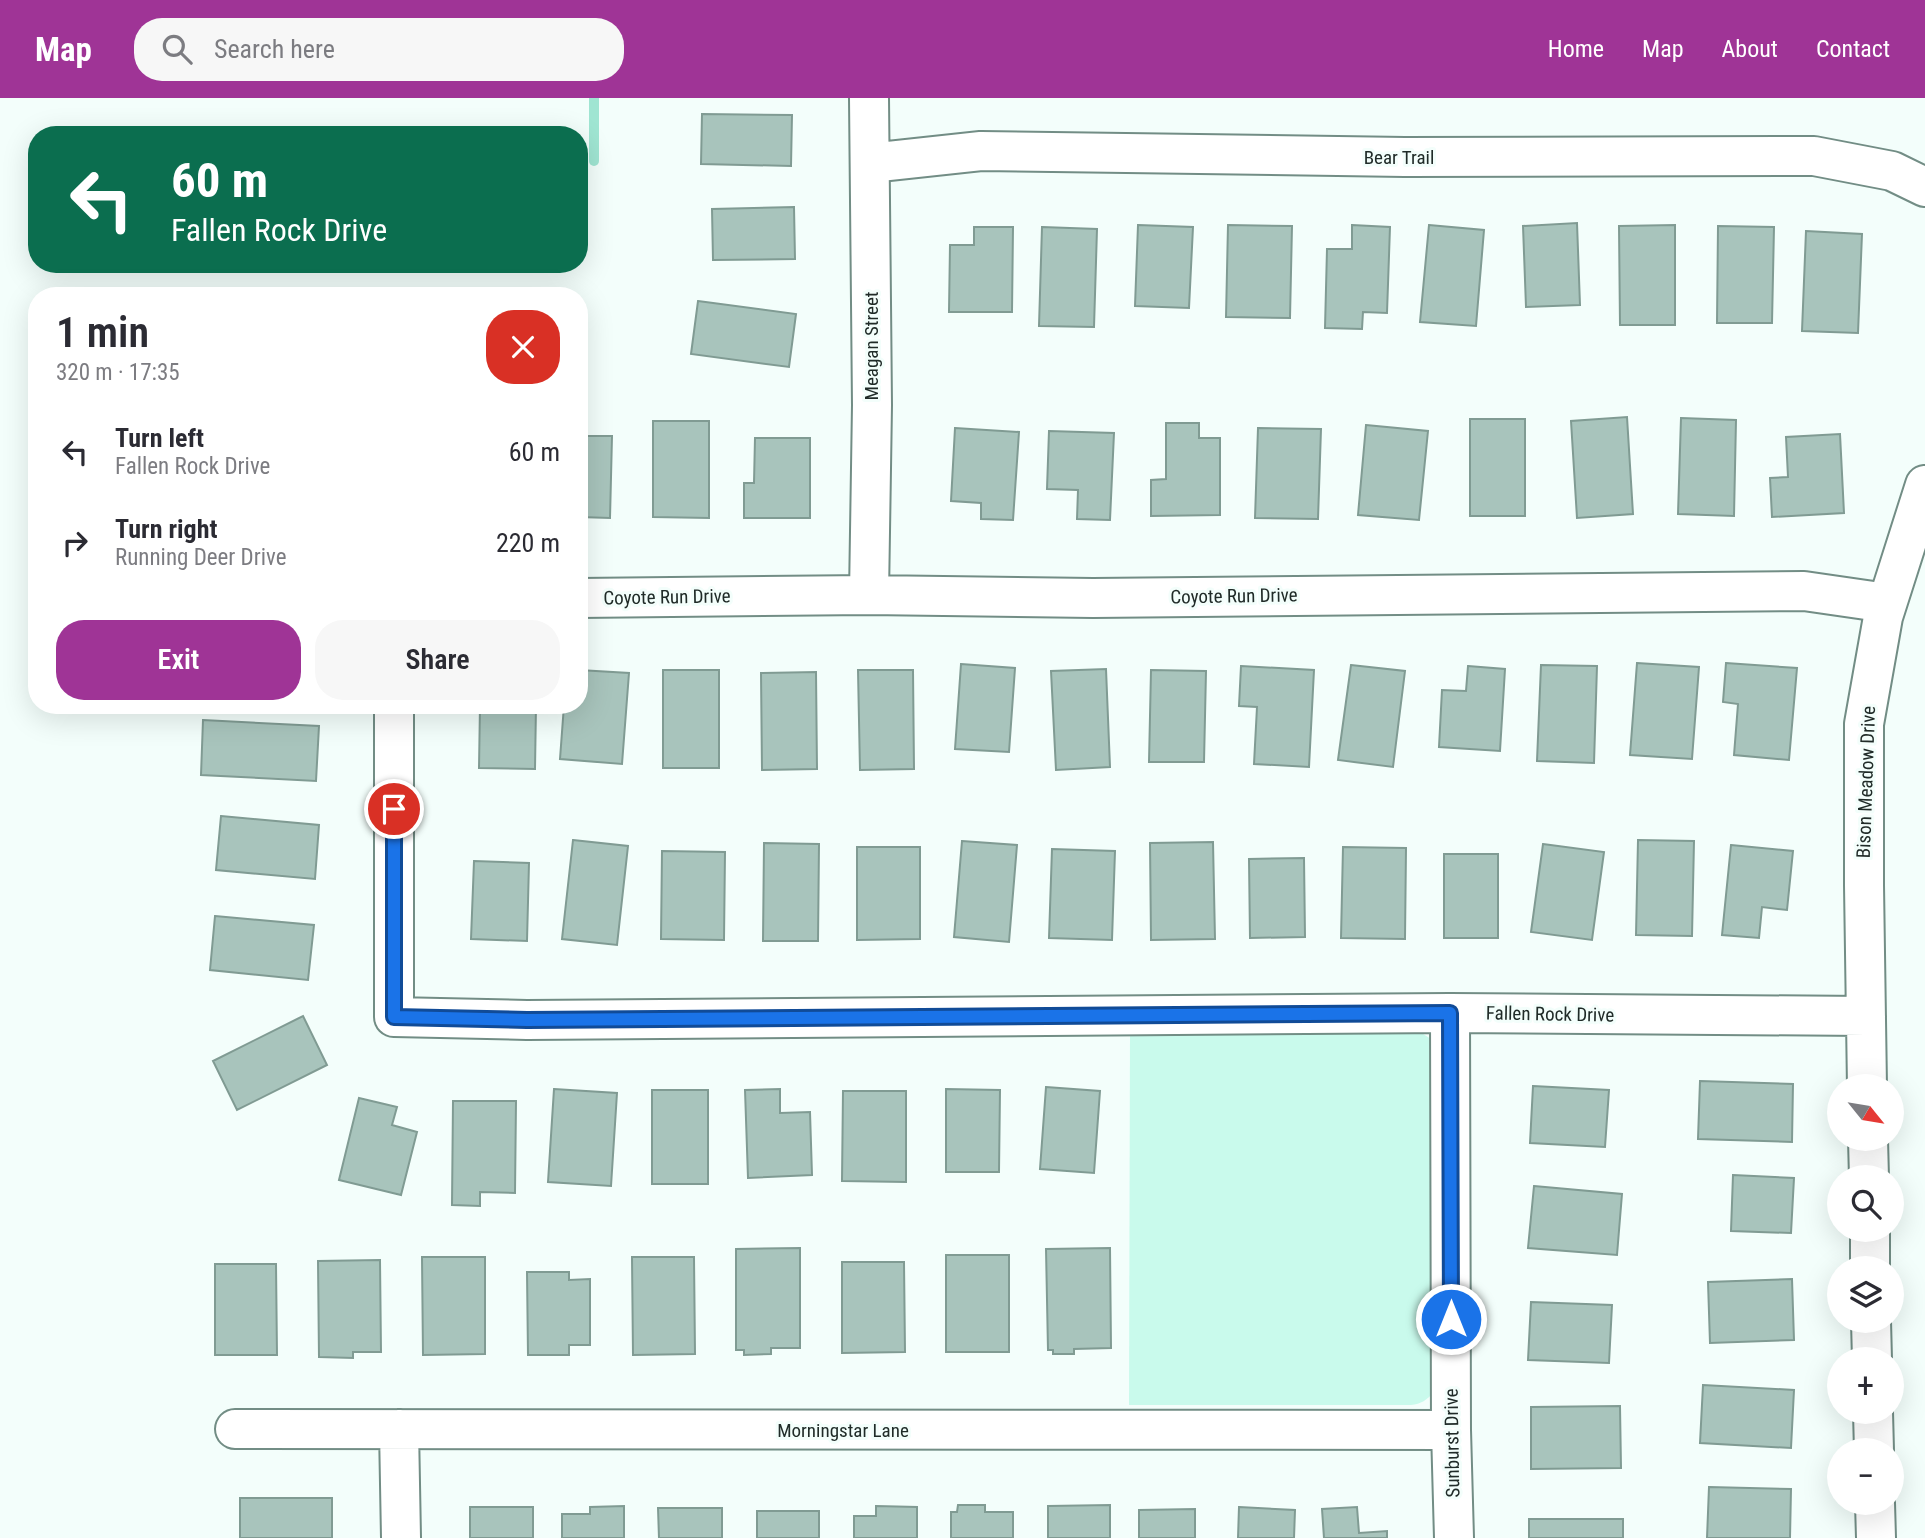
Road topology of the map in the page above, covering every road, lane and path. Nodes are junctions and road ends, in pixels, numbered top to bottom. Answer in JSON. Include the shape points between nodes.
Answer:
{"nodes":[{"id":1,"x":869,"y":98,"type":"edge"},
{"id":2,"x":870,"y":163,"type":"junction"},
{"id":3,"x":1925,"y":187,"type":"edge"},
{"id":4,"x":1925,"y":485,"type":"edge"},
{"id":5,"x":869,"y":595,"type":"junction"},
{"id":6,"x":588,"y":598,"type":"edge"},
{"id":7,"x":1887,"y":603,"type":"junction"},
{"id":8,"x":394,"y":714,"type":"edge"},
{"id":9,"x":1450,"y":1013,"type":"junction"},
{"id":10,"x":1866,"y":1016,"type":"junction"},
{"id":11,"x":1867,"y":1074,"type":"edge"},
{"id":12,"x":235,"y":1429,"type":"dead end"},
{"id":13,"x":399,"y":1429,"type":"junction"},
{"id":14,"x":1451,"y":1430,"type":"junction"},
{"id":15,"x":1875,"y":1515,"type":"edge"},
{"id":16,"x":401,"y":1538,"type":"edge"},
{"id":17,"x":1454,"y":1538,"type":"edge"},
{"id":18,"x":1876,"y":1538,"type":"edge"}],
"edges":[{"from":1,"to":2,"type":"street","name":"Meagan Street"},
{"from":2,"to":3,"type":"street","name":"Bear Trail","via":[[981,151],[1814,156],[1892,172]]},
{"from":2,"to":5,"type":"street","name":"Meagan Street"},
{"from":4,"to":7,"type":"street","name":"Bison Meadow Drive"},
{"from":5,"to":6,"type":"street","name":"Coyote Run Drive"},
{"from":5,"to":7,"type":"street","name":"Coyote Run Drive","via":[[1804,591]]},
{"from":7,"to":10,"type":"street","name":"Bison Meadow Drive","via":[[1864,724]]},
{"from":8,"to":9,"type":"street","name":"Fallen Rock Drive","via":[[394,1017],[527,1020]]},
{"from":9,"to":10,"type":"street","name":"Fallen Rock Drive"},
{"from":9,"to":14,"type":"street","name":"Sunburst Drive"},
{"from":10,"to":11,"type":"street","name":"Bison Meadow Drive"},
{"from":12,"to":13,"type":"street","name":"Morningstar Lane"},
{"from":13,"to":14,"type":"street","name":"Morningstar Lane"},
{"from":13,"to":16,"type":"street"},
{"from":14,"to":17,"type":"street","name":"Sunburst Drive"},
{"from":15,"to":18,"type":"street"}]}
